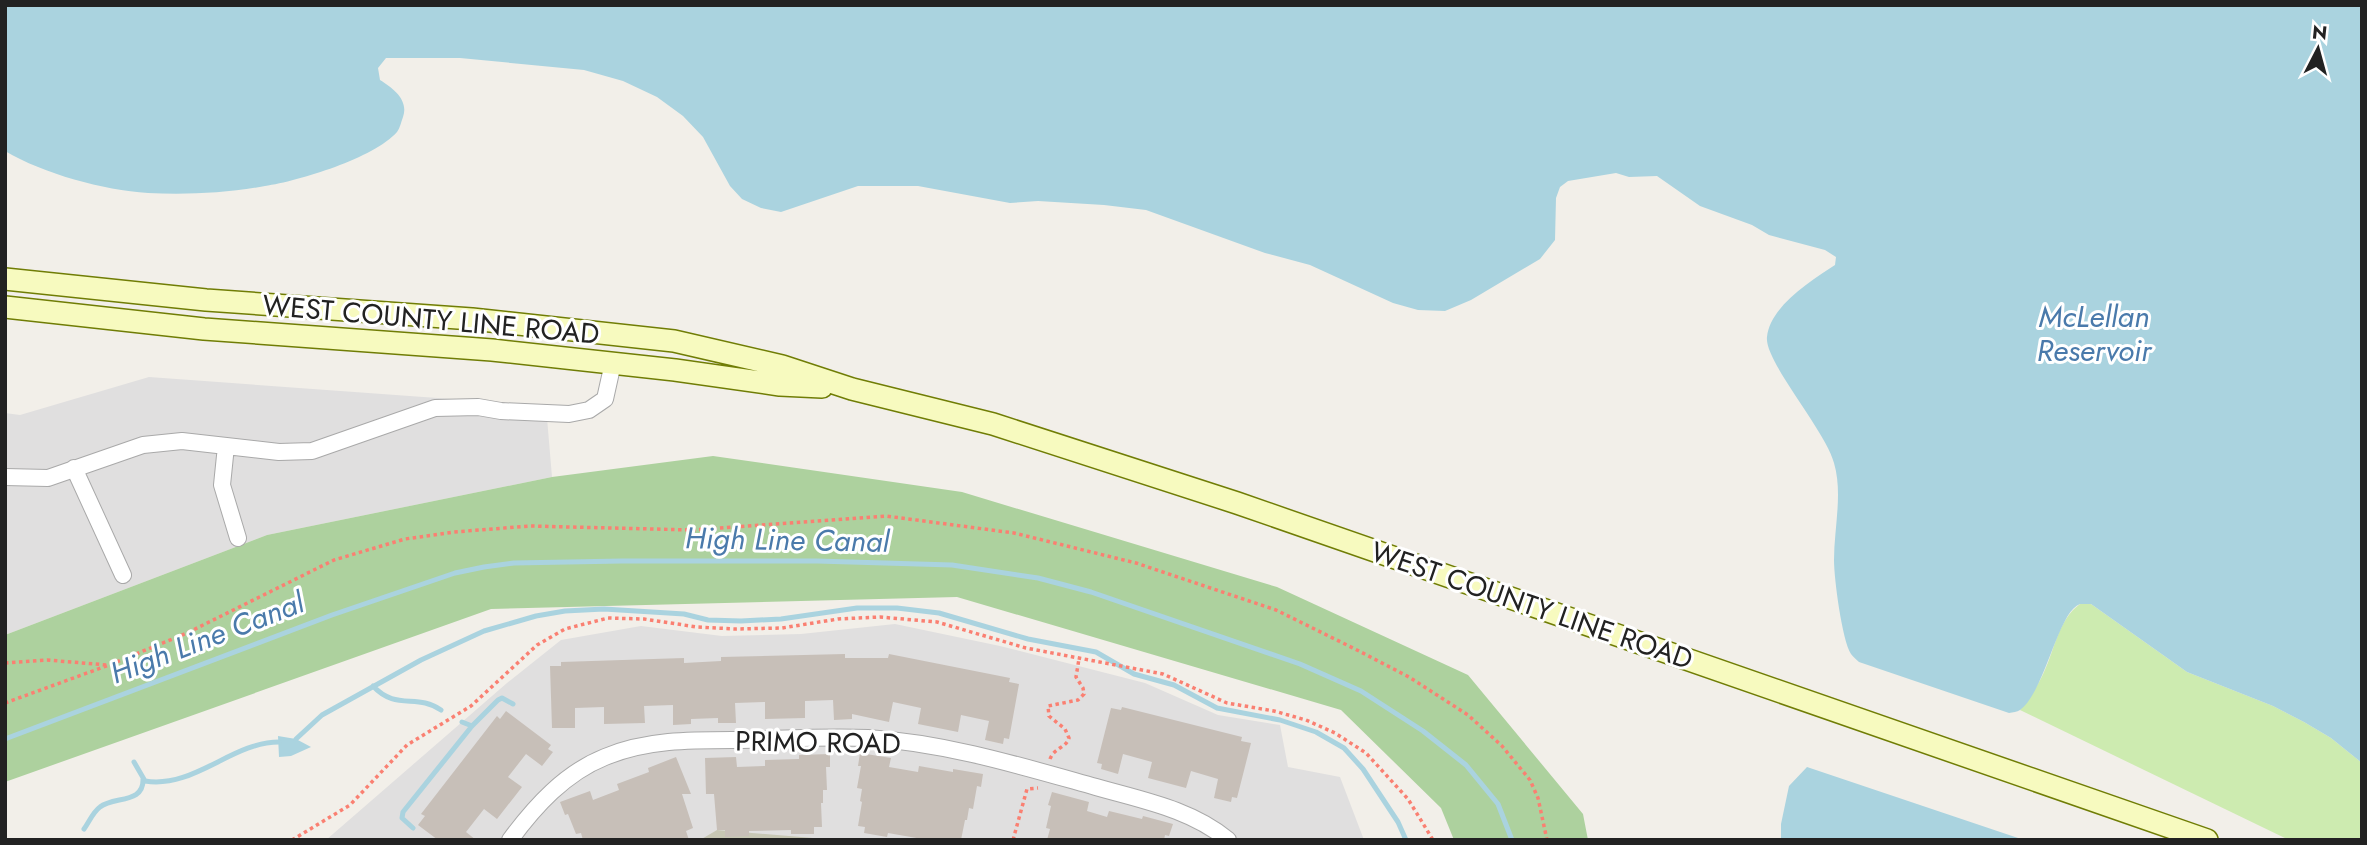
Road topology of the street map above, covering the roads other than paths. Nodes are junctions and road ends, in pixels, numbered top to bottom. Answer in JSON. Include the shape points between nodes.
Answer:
{"nodes":[{"id":1,"x":5,"y":279,"type":"edge"},
{"id":2,"x":5,"y":307,"type":"edge"},
{"id":3,"x":613,"y":363,"type":"junction"},
{"id":4,"x":852,"y":389,"type":"junction"},
{"id":5,"x":226,"y":446,"type":"junction"},
{"id":6,"x":74,"y":468,"type":"junction"},
{"id":7,"x":5,"y":477,"type":"edge"},
{"id":8,"x":238,"y":538,"type":"dead end"},
{"id":9,"x":124,"y":575,"type":"dead end"},
{"id":10,"x":2177,"y":834,"type":"edge"},
{"id":11,"x":510,"y":840,"type":"edge"},
{"id":12,"x":1228,"y":840,"type":"edge"},
{"id":13,"x":2207,"y":840,"type":"edge"}],
"edges":[{"from":1,"to":4,"type":"main road","name":"WEST COUNTY LINE ROAD","via":[[674,341],[782,366]]},
{"from":2,"to":3,"type":"main road","name":"WEST COUNTY LINE ROAD","via":[[204,329]]},
{"from":3,"to":4,"type":"main road","name":"WEST COUNTY LINE ROAD","via":[[780,385]]},
{"from":3,"to":5,"type":"street","via":[[605,398],[589,410],[569,414],[435,408],[312,450],[279,452]]},
{"from":4,"to":10,"type":"main road","name":"WEST COUNTY LINE ROAD","via":[[993,424],[1186,486]]},
{"from":5,"to":6,"type":"street","via":[[182,441],[143,444]]},
{"from":5,"to":8,"type":"street","via":[[222,485]]},
{"from":6,"to":7,"type":"street","via":[[48,478]]},
{"from":6,"to":9,"type":"street"},
{"from":10,"to":13,"type":"main road","name":"WEST COUNTY LINE ROAD"},
{"from":11,"to":12,"type":"street","name":"PRIMO ROAD","via":[[543,799],[604,757],[659,743],[869,738],[920,744],[1046,773],[1180,812]]}]}
